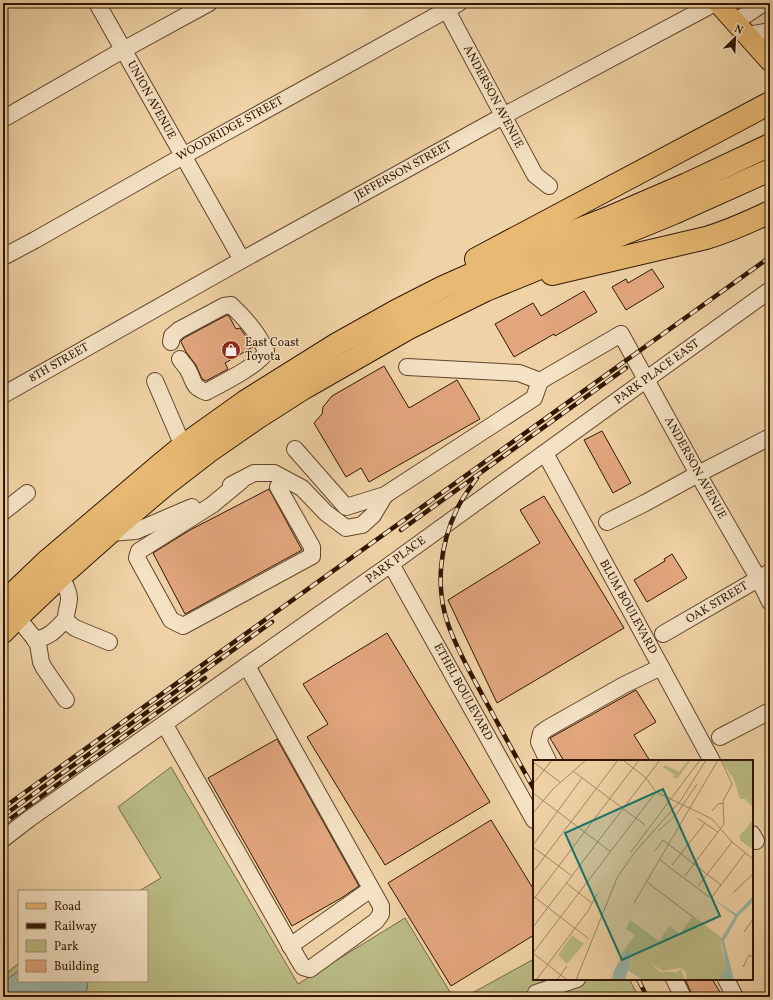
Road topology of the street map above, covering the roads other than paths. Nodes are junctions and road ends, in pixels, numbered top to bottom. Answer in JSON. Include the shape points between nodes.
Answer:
{"nodes":[{"id":1,"x":97,"y":3,"type":"edge"},
{"id":2,"x":209,"y":3,"type":"edge"},
{"id":3,"x":715,"y":3,"type":"edge"},
{"id":4,"x":718,"y":3,"type":"edge"},
{"id":5,"x":764,"y":3,"type":"edge"},
{"id":6,"x":449,"y":5,"type":"edge"},
{"id":7,"x":741,"y":28,"type":"junction"},
{"id":8,"x":770,"y":31,"type":"edge"},
{"id":9,"x":124,"y":50,"type":"junction"},
{"id":10,"x":770,"y":61,"type":"edge"},
{"id":11,"x":770,"y":103,"type":"edge"},
{"id":12,"x":503,"y":116,"type":"junction"},
{"id":13,"x":3,"y":119,"type":"edge"},
{"id":14,"x":770,"y":145,"type":"edge"},
{"id":15,"x":183,"y":156,"type":"junction"},
{"id":16,"x":770,"y":170,"type":"edge"},
{"id":17,"x":549,"y":186,"type":"dead end"},
{"id":18,"x":770,"y":212,"type":"edge"},
{"id":19,"x":3,"y":257,"type":"edge"},
{"id":20,"x":242,"y":260,"type":"junction"},
{"id":21,"x":486,"y":290,"type":"junction"},
{"id":22,"x":770,"y":290,"type":"edge"},
{"id":23,"x":170,"y":342,"type":"dead end"},
{"id":24,"x":93,"y":344,"type":"joint"},
{"id":25,"x":337,"y":344,"type":"junction"},
{"id":26,"x":180,"y":359,"type":"dead end"},
{"id":27,"x":407,"y":367,"type":"dead end"},
{"id":28,"x":646,"y":380,"type":"junction"},
{"id":29,"x":540,"y":381,"type":"junction"},
{"id":30,"x":154,"y":382,"type":"dead end"},
{"id":31,"x":3,"y":395,"type":"edge"},
{"id":32,"x":770,"y":437,"type":"edge"},
{"id":33,"x":183,"y":446,"type":"junction"},
{"id":34,"x":295,"y":449,"type":"dead end"},
{"id":35,"x":545,"y":453,"type":"junction"},
{"id":36,"x":698,"y":474,"type":"junction"},
{"id":37,"x":241,"y":481,"type":"junction"},
{"id":38,"x":278,"y":487,"type":"dead end"},
{"id":39,"x":27,"y":493,"type":"dead end"},
{"id":40,"x":385,"y":495,"type":"junction"},
{"id":41,"x":3,"y":512,"type":"edge"},
{"id":42,"x":607,"y":522,"type":"dead end"},
{"id":43,"x":109,"y":533,"type":"junction"},
{"id":44,"x":391,"y":564,"type":"junction"},
{"id":45,"x":764,"y":575,"type":"edge"},
{"id":46,"x":61,"y":576,"type":"junction"},
{"id":47,"x":770,"y":602,"type":"edge"},
{"id":48,"x":8,"y":618,"type":"edge"},
{"id":49,"x":66,"y":620,"type":"junction"},
{"id":50,"x":663,"y":634,"type":"dead end"},
{"id":51,"x":35,"y":640,"type":"junction"},
{"id":52,"x":109,"y":642,"type":"dead end"},
{"id":53,"x":247,"y":666,"type":"junction"},
{"id":54,"x":661,"y":667,"type":"junction"},
{"id":55,"x":66,"y":700,"type":"dead end"},
{"id":56,"x":770,"y":711,"type":"edge"},
{"id":57,"x":165,"y":725,"type":"junction"},
{"id":58,"x":720,"y":736,"type":"dead end"},
{"id":59,"x":548,"y":760,"type":"edge"},
{"id":60,"x":711,"y":760,"type":"edge"},
{"id":61,"x":533,"y":818,"type":"edge"},
{"id":62,"x":3,"y":839,"type":"edge"},
{"id":63,"x":372,"y":889,"type":"junction"},
{"id":64,"x":290,"y":946,"type":"junction"},
{"id":65,"x":575,"y":980,"type":"edge"},
{"id":66,"x":674,"y":980,"type":"edge"},
{"id":67,"x":726,"y":980,"type":"edge"},
{"id":68,"x":535,"y":996,"type":"edge"},
{"id":69,"x":683,"y":997,"type":"edge"},
{"id":70,"x":735,"y":997,"type":"edge"}],
"edges":[{"from":1,"to":9,"type":"street","name":"UNION AVENUE"},
{"from":2,"to":9,"type":"street"},
{"from":3,"to":12,"type":"street","name":"JEFFERSON STREET"},
{"from":4,"to":7,"type":"main road"},
{"from":5,"to":7,"type":"street"},
{"from":6,"to":12,"type":"street","name":"ANDERSON AVENUE"},
{"from":6,"to":15,"type":"street","name":"WOODRIDGE STREET"},
{"from":7,"to":8,"type":"street"},
{"from":7,"to":10,"type":"main road"},
{"from":9,"to":13,"type":"street"},
{"from":9,"to":15,"type":"street","name":"UNION AVENUE"},
{"from":11,"to":25,"type":"highway","via":[[432,283]]},
{"from":12,"to":17,"type":"street","name":"ANDERSON AVENUE","via":[[535,175]]},
{"from":12,"to":20,"type":"street","name":"JEFFERSON STREET"},
{"from":14,"to":25,"type":"highway","via":[[687,184],[442,288]]},
{"from":15,"to":19,"type":"street","name":"WOODRIDGE STREET"},
{"from":15,"to":20,"type":"street","name":"UNION AVENUE"},
{"from":16,"to":21,"type":"highway","via":[[674,213]]},
{"from":18,"to":21,"type":"highway","via":[[724,233],[677,246]]},
{"from":20,"to":24,"type":"street","name":"JEFFERSON STREET"},
{"from":21,"to":43,"type":"highway","via":[[407,329],[257,418],[164,486]]},
{"from":22,"to":28,"type":"street","name":"PARK PLACE EAST"},
{"from":23,"to":26,"type":"street","via":[[179,330],[224,306],[231,305],[247,321],[266,350],[253,365],[206,392],[197,388]]},
{"from":24,"to":31,"type":"street","name":"8TH STREET"},
{"from":25,"to":33,"type":"highway","via":[[246,401]]},
{"from":27,"to":29,"type":"street","via":[[519,373]]},
{"from":28,"to":29,"type":"street","name":"ANDERSON AVENUE","via":[[621,334]]},
{"from":28,"to":35,"type":"street","name":"PARK PLACE EAST"},
{"from":28,"to":36,"type":"street","name":"ANDERSON AVENUE"},
{"from":29,"to":40,"type":"street","via":[[534,398]]},
{"from":30,"to":33,"type":"street"},
{"from":32,"to":36,"type":"street"},
{"from":33,"to":48,"type":"highway","via":[[46,562]]},
{"from":34,"to":40,"type":"street","via":[[346,507]]},
{"from":35,"to":44,"type":"street","name":"PARK PLACE"},
{"from":35,"to":54,"type":"street","name":"BLUM BOULEVARD"},
{"from":36,"to":42,"type":"street"},
{"from":36,"to":45,"type":"street","name":"ANDERSON AVENUE"},
{"from":37,"to":38,"type":"street","via":[[212,505],[139,551],[137,558],[171,620],[183,626],[312,556],[312,547]]},
{"from":37,"to":40,"type":"street","via":[[254,473],[274,473],[302,488],[326,513],[346,528],[362,526],[373,515]]},
{"from":37,"to":43,"type":"street","via":[[200,504],[136,531]]},
{"from":39,"to":41,"type":"street"},
{"from":43,"to":46,"type":"highway"},
{"from":44,"to":53,"type":"street","name":"PARK PLACE"},
{"from":44,"to":61,"type":"street","name":"ETHEL BOULEVARD"},
{"from":45,"to":47,"type":"street","name":"ANDERSON AVENUE"},
{"from":45,"to":50,"type":"street","name":"OAK STREET"},
{"from":46,"to":48,"type":"highway"},
{"from":46,"to":49,"type":"street","via":[[69,599]]},
{"from":48,"to":51,"type":"street"},
{"from":49,"to":51,"type":"street","via":[[51,634]]},
{"from":49,"to":52,"type":"street","via":[[75,628]]},
{"from":51,"to":55,"type":"street","via":[[44,668]]},
{"from":53,"to":57,"type":"street","name":"PARK PLACE"},
{"from":53,"to":63,"type":"street"},
{"from":54,"to":59,"type":"street","via":[[624,685],[541,733],[539,742]]},
{"from":54,"to":60,"type":"street","name":"BLUM BOULEVARD"},
{"from":56,"to":58,"type":"street"},
{"from":57,"to":62,"type":"street","name":"PARK PLACE"},
{"from":57,"to":64,"type":"street"},
{"from":63,"to":64,"type":"street"},
{"from":63,"to":64,"type":"street","via":[[381,906],[381,914],[376,921],[310,969],[303,967]]},
{"from":65,"to":68,"type":"street"},
{"from":66,"to":69,"type":"street"},
{"from":67,"to":70,"type":"street"}]}
